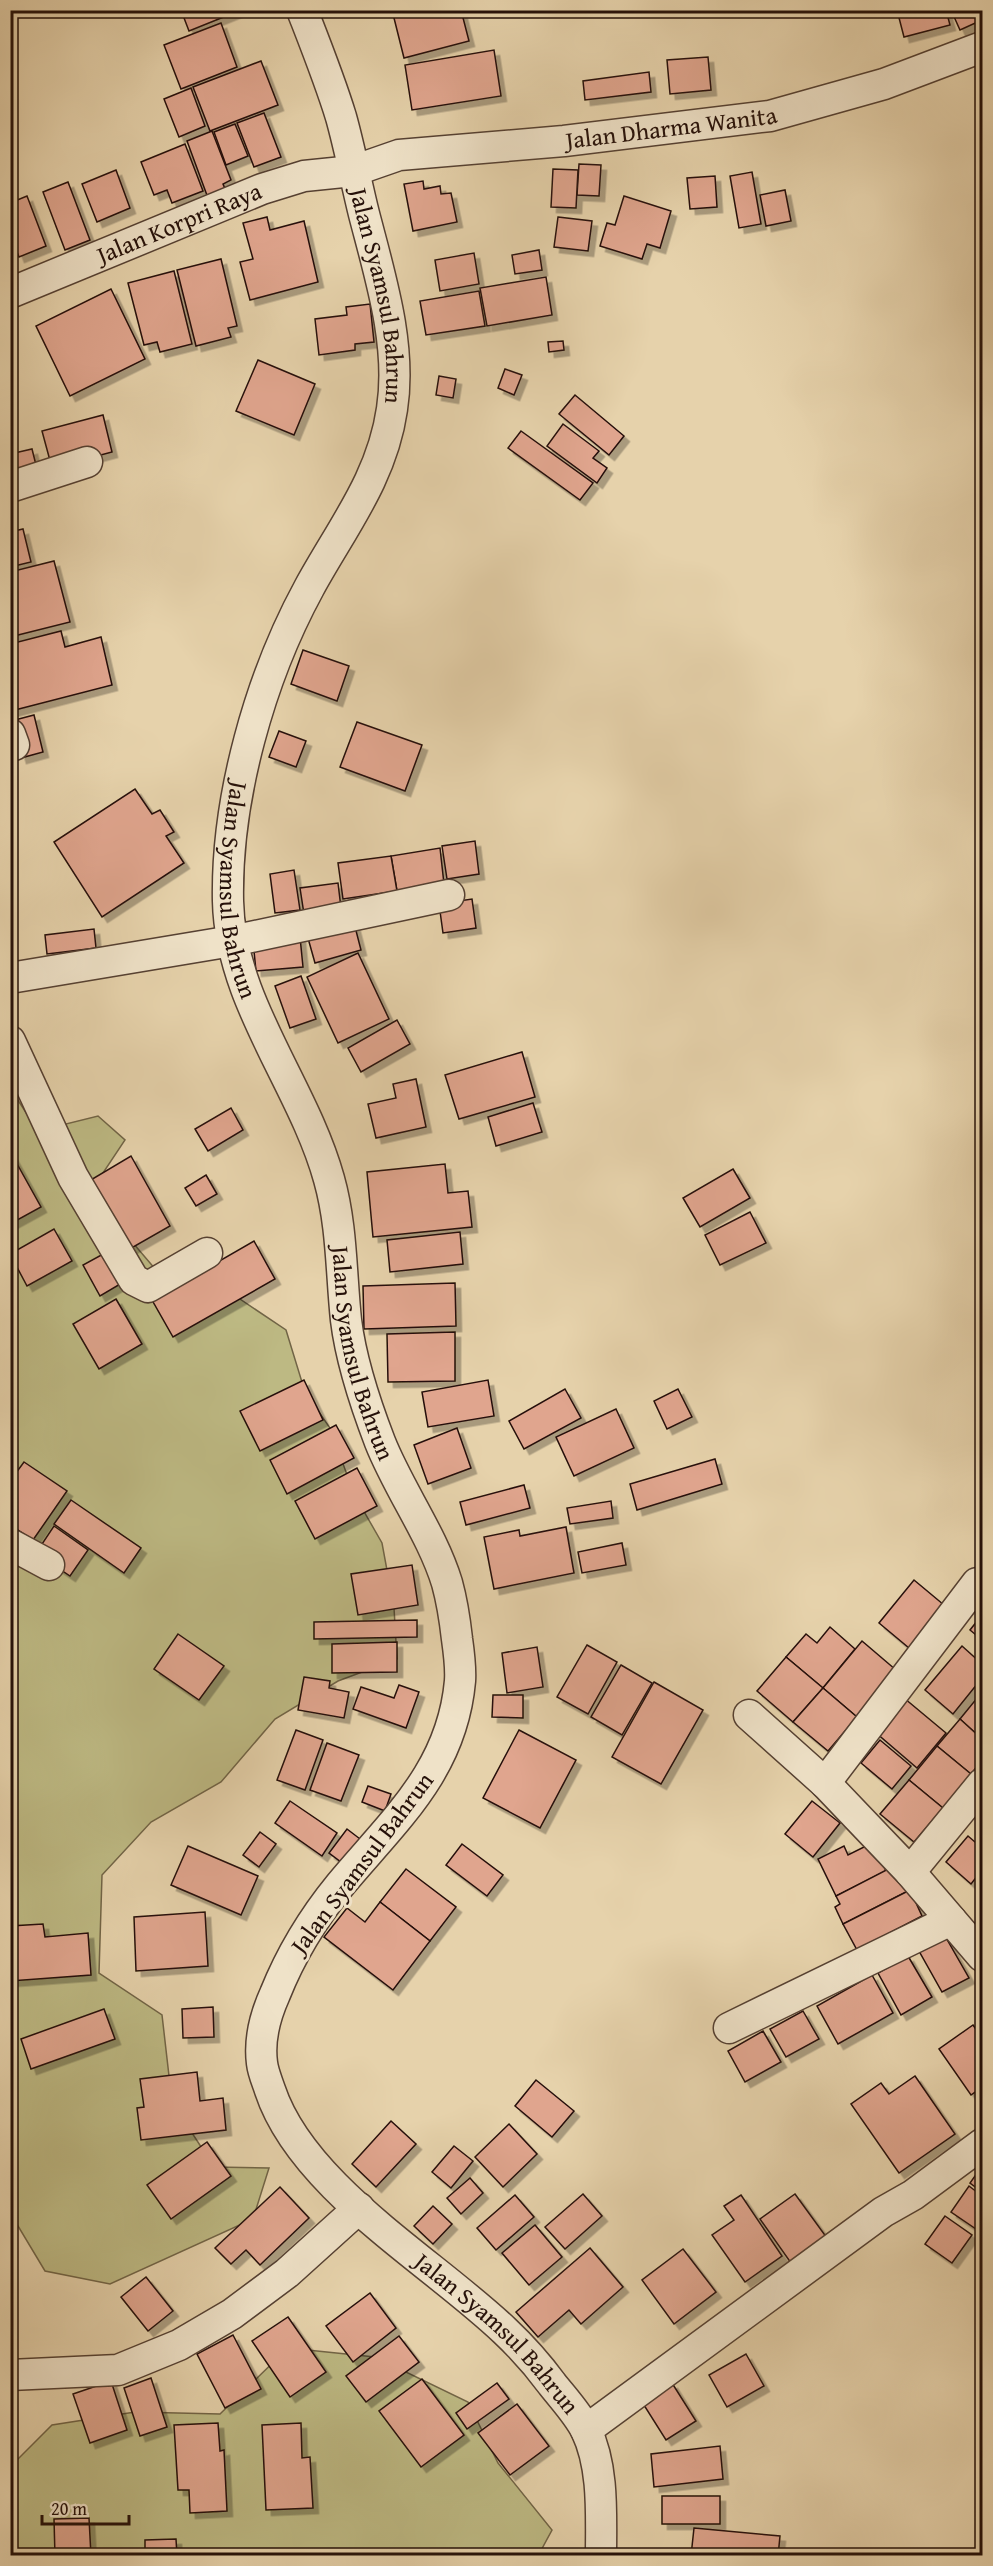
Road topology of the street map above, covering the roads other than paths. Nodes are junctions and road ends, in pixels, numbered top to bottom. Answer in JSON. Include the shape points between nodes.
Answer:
{"nodes":[{"id":1,"x":302,"y":10,"type":"edge"},
{"id":2,"x":982,"y":47,"type":"edge"},
{"id":3,"x":353,"y":171,"type":"junction"},
{"id":4,"x":10,"y":293,"type":"edge"},
{"id":5,"x":87,"y":462,"type":"dead end"},
{"id":6,"x":10,"y":487,"type":"edge"},
{"id":7,"x":449,"y":895,"type":"dead end"},
{"id":8,"x":232,"y":941,"type":"junction"},
{"id":9,"x":10,"y":978,"type":"edge"},
{"id":10,"x":10,"y":1041,"type":"edge"},
{"id":11,"x":207,"y":1253,"type":"dead end"},
{"id":12,"x":10,"y":1544,"type":"edge"},
{"id":13,"x":48,"y":1565,"type":"dead end"},
{"id":14,"x":977,"y":1583,"type":"dead end"},
{"id":15,"x":749,"y":1715,"type":"dead end"},
{"id":16,"x":825,"y":1783,"type":"junction"},
{"id":17,"x":982,"y":1784,"type":"edge"},
{"id":18,"x":910,"y":1872,"type":"junction"},
{"id":19,"x":951,"y":1920,"type":"junction"},
{"id":20,"x":982,"y":1956,"type":"edge"},
{"id":21,"x":729,"y":2028,"type":"dead end"},
{"id":22,"x":982,"y":2144,"type":"edge"},
{"id":23,"x":359,"y":2208,"type":"junction"},
{"id":24,"x":10,"y":2375,"type":"edge"},
{"id":25,"x":586,"y":2430,"type":"junction"},
{"id":26,"x":601,"y":2556,"type":"edge"}],
"edges":[{"from":1,"to":3,"type":"street","name":"Jalan Syamsul Bahrun","via":[[338,107]]},
{"from":2,"to":3,"type":"street","name":"Jalan Dharma Wanita","via":[[884,84],[770,116],[564,141],[399,155]]},
{"from":3,"to":4,"type":"street","name":"Jalan Korpri Raya","via":[[304,176],[262,189]]},
{"from":3,"to":8,"type":"street","name":"Jalan Syamsul Bahrun","via":[[389,321],[393,407],[368,489],[293,618],[256,715],[237,798],[229,865]]},
{"from":5,"to":6,"type":"street"},
{"from":7,"to":8,"type":"street"},
{"from":8,"to":9,"type":"street"},
{"from":8,"to":23,"type":"street","name":"Jalan Syamsul Bahrun","via":[[254,1006],[326,1168],[338,1211],[351,1349],[383,1451],[446,1579],[461,1674],[454,1719],[438,1762],[408,1806],[309,1926],[285,1967],[263,2033],[261,2063],[274,2102],[290,2132],[334,2186]]},
{"from":10,"to":11,"type":"street","via":[[73,1177],[134,1280],[148,1287]]},
{"from":12,"to":13,"type":"street"},
{"from":14,"to":16,"type":"street"},
{"from":15,"to":16,"type":"street"},
{"from":16,"to":18,"type":"street"},
{"from":17,"to":18,"type":"street"},
{"from":18,"to":19,"type":"street"},
{"from":19,"to":20,"type":"street"},
{"from":19,"to":21,"type":"street"},
{"from":22,"to":25,"type":"street"},
{"from":23,"to":24,"type":"street","via":[[232,2314],[179,2345],[118,2370]]},
{"from":23,"to":25,"type":"street","name":"Jalan Syamsul Bahrun","via":[[503,2329]]},
{"from":25,"to":26,"type":"street","name":"Jalan Syamsul Bahrun","via":[[598,2473]]}]}
